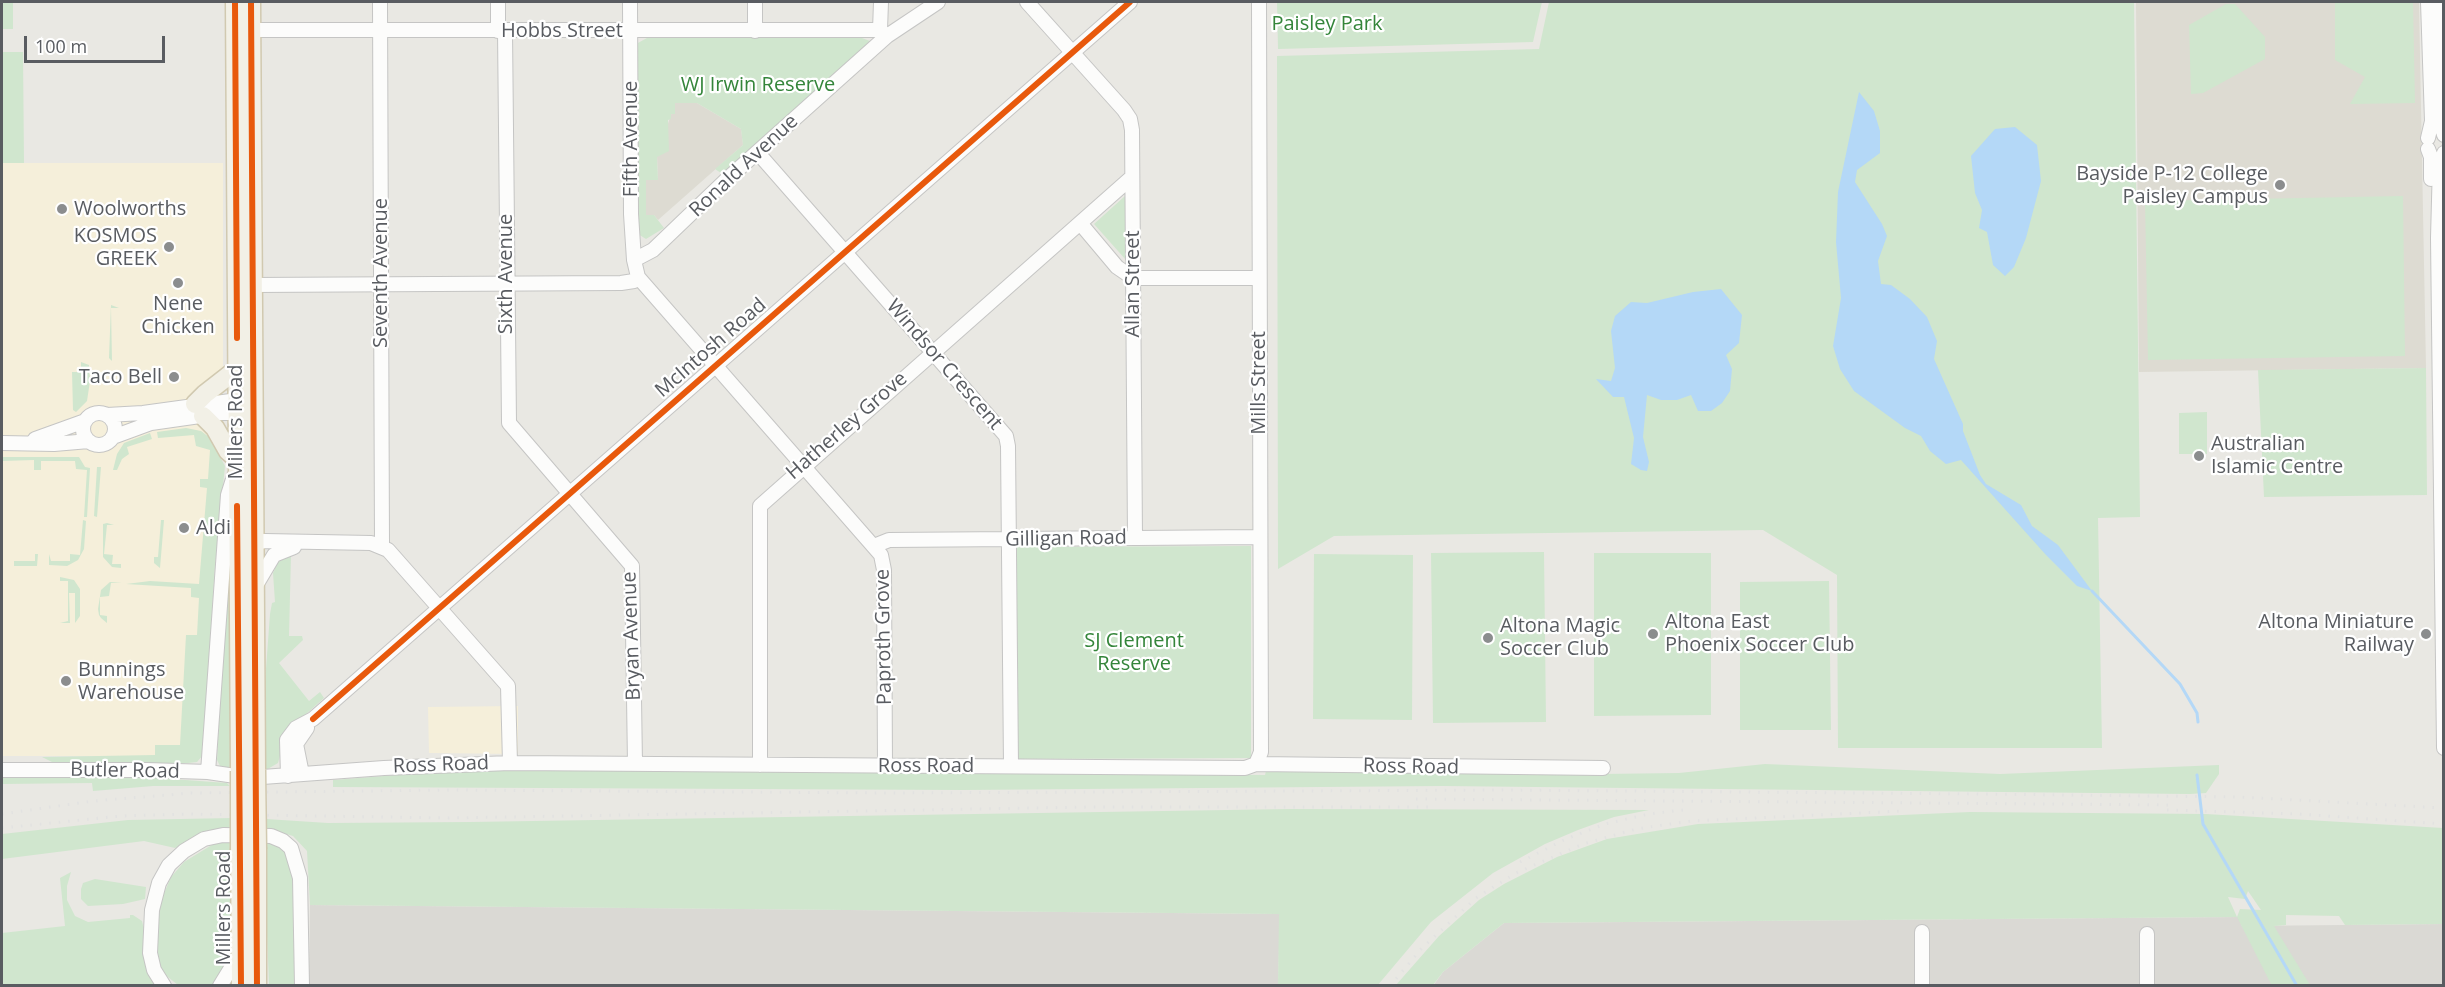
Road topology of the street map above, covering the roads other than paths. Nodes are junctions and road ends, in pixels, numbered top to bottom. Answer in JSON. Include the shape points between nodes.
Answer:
{"nodes":[{"id":1,"x":235,"y":2,"type":"edge"},
{"id":2,"x":251,"y":2,"type":"edge"},
{"id":3,"x":380,"y":2,"type":"edge"},
{"id":4,"x":498,"y":2,"type":"edge"},
{"id":5,"x":630,"y":2,"type":"edge"},
{"id":6,"x":755,"y":2,"type":"edge"},
{"id":7,"x":881,"y":2,"type":"edge"},
{"id":8,"x":938,"y":2,"type":"edge"},
{"id":9,"x":1027,"y":2,"type":"edge"},
{"id":10,"x":1130,"y":2,"type":"edge"},
{"id":11,"x":1259,"y":2,"type":"edge"},
{"id":12,"x":2428,"y":2,"type":"edge"},
{"id":13,"x":2440,"y":2,"type":"edge"},
{"id":14,"x":243,"y":30,"type":"junction"},
{"id":15,"x":380,"y":31,"type":"junction"},
{"id":16,"x":501,"y":31,"type":"junction"},
{"id":17,"x":630,"y":31,"type":"junction"},
{"id":18,"x":755,"y":31,"type":"junction"},
{"id":19,"x":884,"y":33,"type":"junction"},
{"id":20,"x":1072,"y":53,"type":"junction"},
{"id":21,"x":2444,"y":136,"type":"edge"},
{"id":22,"x":2428,"y":144,"type":"junction"},
{"id":23,"x":758,"y":153,"type":"junction"},
{"id":24,"x":2444,"y":153,"type":"edge"},
{"id":25,"x":1132,"y":177,"type":"junction"},
{"id":26,"x":2435,"y":186,"type":"junction"},
{"id":27,"x":1080,"y":223,"type":"junction"},
{"id":28,"x":845,"y":252,"type":"junction"},
{"id":29,"x":634,"y":260,"type":"junction"},
{"id":30,"x":638,"y":277,"type":"junction"},
{"id":31,"x":1133,"y":278,"type":"junction"},
{"id":32,"x":1259,"y":278,"type":"junction"},
{"id":33,"x":507,"y":284,"type":"junction"},
{"id":34,"x":253,"y":285,"type":"junction"},
{"id":35,"x":381,"y":285,"type":"junction"},
{"id":36,"x":932,"y":352,"type":"junction"},
{"id":37,"x":716,"y":366,"type":"junction"},
{"id":38,"x":237,"y":369,"type":"junction"},
{"id":39,"x":244,"y":406,"type":"junction"},
{"id":40,"x":199,"y":410,"type":"junction"},
{"id":41,"x":107,"y":415,"type":"junction"},
{"id":42,"x":85,"y":421,"type":"junction"},
{"id":43,"x":113,"y":437,"type":"junction"},
{"id":44,"x":89,"y":441,"type":"junction"},
{"id":45,"x":2,"y":443,"type":"edge"},
{"id":46,"x":19,"y":443,"type":"junction"},
{"id":47,"x":236,"y":464,"type":"junction"},
{"id":48,"x":803,"y":466,"type":"junction"},
{"id":49,"x":570,"y":495,"type":"junction"},
{"id":50,"x":1260,"y":537,"type":"junction"},
{"id":51,"x":1135,"y":538,"type":"junction"},
{"id":52,"x":1009,"y":539,"type":"junction"},
{"id":53,"x":254,"y":543,"type":"junction"},
{"id":54,"x":311,"y":544,"type":"junction"},
{"id":55,"x":382,"y":545,"type":"junction"},
{"id":56,"x":874,"y":546,"type":"junction"},
{"id":57,"x":239,"y":567,"type":"junction"},
{"id":58,"x":255,"y":587,"type":"junction"},
{"id":59,"x":439,"y":608,"type":"junction"},
{"id":60,"x":2444,"y":748,"type":"edge"},
{"id":61,"x":510,"y":763,"type":"junction"},
{"id":62,"x":634,"y":764,"type":"junction"},
{"id":63,"x":1256,"y":764,"type":"junction"},
{"id":64,"x":760,"y":765,"type":"junction"},
{"id":65,"x":885,"y":766,"type":"junction"},
{"id":66,"x":1011,"y":766,"type":"junction"},
{"id":67,"x":1603,"y":768,"type":"dead end"},
{"id":68,"x":2,"y":770,"type":"edge"},
{"id":69,"x":208,"y":772,"type":"junction"},
{"id":70,"x":248,"y":773,"type":"junction"},
{"id":71,"x":295,"y":775,"type":"junction"},
{"id":72,"x":249,"y":850,"type":"junction"},
{"id":73,"x":1922,"y":932,"type":"dead end"},
{"id":74,"x":2147,"y":934,"type":"dead end"},
{"id":75,"x":241,"y":951,"type":"junction"},
{"id":76,"x":164,"y":986,"type":"edge"},
{"id":77,"x":220,"y":986,"type":"edge"},
{"id":78,"x":241,"y":986,"type":"edge"},
{"id":79,"x":257,"y":986,"type":"edge"},
{"id":80,"x":302,"y":986,"type":"edge"},
{"id":81,"x":1922,"y":986,"type":"edge"},
{"id":82,"x":2147,"y":986,"type":"edge"}],
"edges":[{"from":1,"to":14,"type":"main road","name":"Millers Road"},
{"from":2,"to":14,"type":"main road","name":"Millers Road"},
{"from":3,"to":15,"type":"street","name":"Seventh Avenue"},
{"from":4,"to":16,"type":"street","name":"Sixth Avenue"},
{"from":5,"to":17,"type":"street","name":"Fifth Avenue"},
{"from":6,"to":18,"type":"street"},
{"from":7,"to":19,"type":"street"},
{"from":8,"to":19,"type":"street","name":"Ronald Avenue"},
{"from":9,"to":20,"type":"street","name":"Allan Street"},
{"from":10,"to":20,"type":"street","name":"McIntosh Road"},
{"from":11,"to":32,"type":"street","name":"Mills Street"},
{"from":12,"to":22,"type":"street","via":[[2432,121]]},
{"from":13,"to":21,"type":"street","via":[[2439,119]]},
{"from":14,"to":15,"type":"street","name":"Hobbs Street"},
{"from":14,"to":34,"type":"main road","name":"Millers Road"},
{"from":14,"to":38,"type":"main road","name":"Millers Road"},
{"from":15,"to":16,"type":"street","name":"Hobbs Street"},
{"from":15,"to":35,"type":"street","name":"Seventh Avenue"},
{"from":16,"to":17,"type":"street","name":"Hobbs Street"},
{"from":16,"to":33,"type":"street","name":"Sixth Avenue"},
{"from":17,"to":18,"type":"street","name":"Hobbs Street"},
{"from":17,"to":29,"type":"street","name":"Fifth Avenue"},
{"from":18,"to":19,"type":"street","name":"Hobbs Street"},
{"from":19,"to":23,"type":"street","name":"Ronald Avenue"},
{"from":20,"to":25,"type":"street","name":"Allan Street","via":[[1130,119]]},
{"from":20,"to":28,"type":"street","name":"McIntosh Road"},
{"from":21,"to":22,"type":"street","via":[[2435,134]]},
{"from":22,"to":24,"type":"street","via":[[2434,154]]},
{"from":22,"to":26,"type":"street"},
{"from":23,"to":28,"type":"street","name":"Windsor Crescent"},
{"from":23,"to":29,"type":"street","name":"Ronald Avenue","via":[[653,250]]},
{"from":24,"to":26,"type":"street"},
{"from":25,"to":27,"type":"street","name":"Hatherley Grove"},
{"from":25,"to":31,"type":"street","name":"Allan Street"},
{"from":26,"to":60,"type":"street"},
{"from":27,"to":31,"type":"street","via":[[1117,267]]},
{"from":27,"to":36,"type":"street","name":"Hatherley Grove"},
{"from":28,"to":36,"type":"street","name":"Windsor Crescent"},
{"from":28,"to":37,"type":"street","name":"McIntosh Road"},
{"from":29,"to":30,"type":"street","name":"Fifth Avenue"},
{"from":30,"to":33,"type":"street","via":[[621,283]]},
{"from":30,"to":37,"type":"street","name":"Paproth Grove"},
{"from":31,"to":32,"type":"street"},
{"from":31,"to":51,"type":"street","name":"Allan Street"},
{"from":32,"to":50,"type":"street","name":"Mills Street"},
{"from":33,"to":35,"type":"street"},
{"from":33,"to":49,"type":"street","name":"Sixth Avenue","via":[[509,423]]},
{"from":34,"to":35,"type":"street"},
{"from":34,"to":39,"type":"main road","name":"Millers Road"},
{"from":35,"to":55,"type":"street","name":"Seventh Avenue"},
{"from":36,"to":48,"type":"street","name":"Hatherley Grove"},
{"from":36,"to":52,"type":"street","name":"Windsor Crescent","via":[[1006,436]]},
{"from":37,"to":48,"type":"street","name":"Paproth Grove"},
{"from":37,"to":49,"type":"street","name":"McIntosh Road"},
{"from":38,"to":39,"type":"main road","name":"Millers Road"},
{"from":38,"to":40,"type":"main road","via":[[205,394]]},
{"from":39,"to":40,"type":"street"},
{"from":39,"to":47,"type":"main road","name":"Millers Road"},
{"from":39,"to":53,"type":"main road","name":"Millers Road"},
{"from":40,"to":41,"type":"street"},
{"from":40,"to":43,"type":"street"},
{"from":40,"to":47,"type":"main road","via":[[215,428]]},
{"from":41,"to":42,"type":"street","via":[[96,412]]},
{"from":41,"to":43,"type":"street","via":[[115,427]]},
{"from":42,"to":44,"type":"street","via":[[84,434]]},
{"from":42,"to":46,"type":"street","via":[[48,437]]},
{"from":43,"to":44,"type":"street","via":[[102,444]]},
{"from":44,"to":46,"type":"street"},
{"from":45,"to":46,"type":"street"},
{"from":47,"to":57,"type":"main road","name":"Millers Road"},
{"from":47,"to":69,"type":"street","name":"Millers Road","via":[[228,495]]},
{"from":48,"to":56,"type":"street","name":"Paproth Grove"},
{"from":48,"to":64,"type":"street","name":"Hatherley Grove","via":[[765,499],[758,512]]},
{"from":49,"to":59,"type":"street","name":"McIntosh Road"},
{"from":49,"to":62,"type":"street","name":"Bryan Avenue","via":[[632,566]]},
{"from":50,"to":51,"type":"street","name":"Gilligan Road"},
{"from":50,"to":63,"type":"street","name":"Mills Street","via":[[1261,752]]},
{"from":51,"to":52,"type":"street","name":"Gilligan Road"},
{"from":52,"to":56,"type":"street","name":"Gilligan Road","via":[[889,540]]},
{"from":52,"to":66,"type":"street","name":"Windsor Crescent"},
{"from":53,"to":54,"type":"street"},
{"from":53,"to":57,"type":"street"},
{"from":53,"to":58,"type":"main road","name":"Millers Road"},
{"from":54,"to":55,"type":"street"},
{"from":54,"to":58,"type":"street","via":[[286,548],[276,554]]},
{"from":55,"to":59,"type":"street"},
{"from":56,"to":65,"type":"street","name":"Paproth Grove","via":[[884,570]]},
{"from":57,"to":70,"type":"main road","name":"Millers Road"},
{"from":58,"to":70,"type":"main road","name":"Millers Road"},
{"from":59,"to":61,"type":"street","via":[[507,686]]},
{"from":59,"to":71,"type":"street","name":"McIntosh Road","via":[[313,719],[297,744]]},
{"from":61,"to":62,"type":"street","name":"Ross Road"},
{"from":61,"to":71,"type":"street","name":"Ross Road"},
{"from":62,"to":64,"type":"street","name":"Ross Road"},
{"from":63,"to":66,"type":"street","name":"Ross Road","via":[[1245,768]]},
{"from":63,"to":67,"type":"street","name":"Ross Road"},
{"from":64,"to":65,"type":"street","name":"Ross Road"},
{"from":65,"to":66,"type":"street","name":"Ross Road"},
{"from":68,"to":69,"type":"street","name":"Butler Road"},
{"from":69,"to":70,"type":"street","name":"Butler Road"},
{"from":70,"to":71,"type":"street","name":"Ross Road"},
{"from":70,"to":72,"type":"main road","name":"Millers Road","bridge":true},
{"from":72,"to":75,"type":"main road","name":"Millers Road"},
{"from":72,"to":79,"type":"main road","name":"Millers Road"},
{"from":73,"to":81,"type":"street"},
{"from":74,"to":82,"type":"street"},
{"from":75,"to":77,"type":"street"},
{"from":75,"to":78,"type":"main road","name":"Millers Road"},
{"from":76,"to":80,"type":"street","via":[[150,953],[152,910],[159,883],[169,865],[184,851],[204,839],[223,835],[271,836],[291,848],[300,878]]}]}
